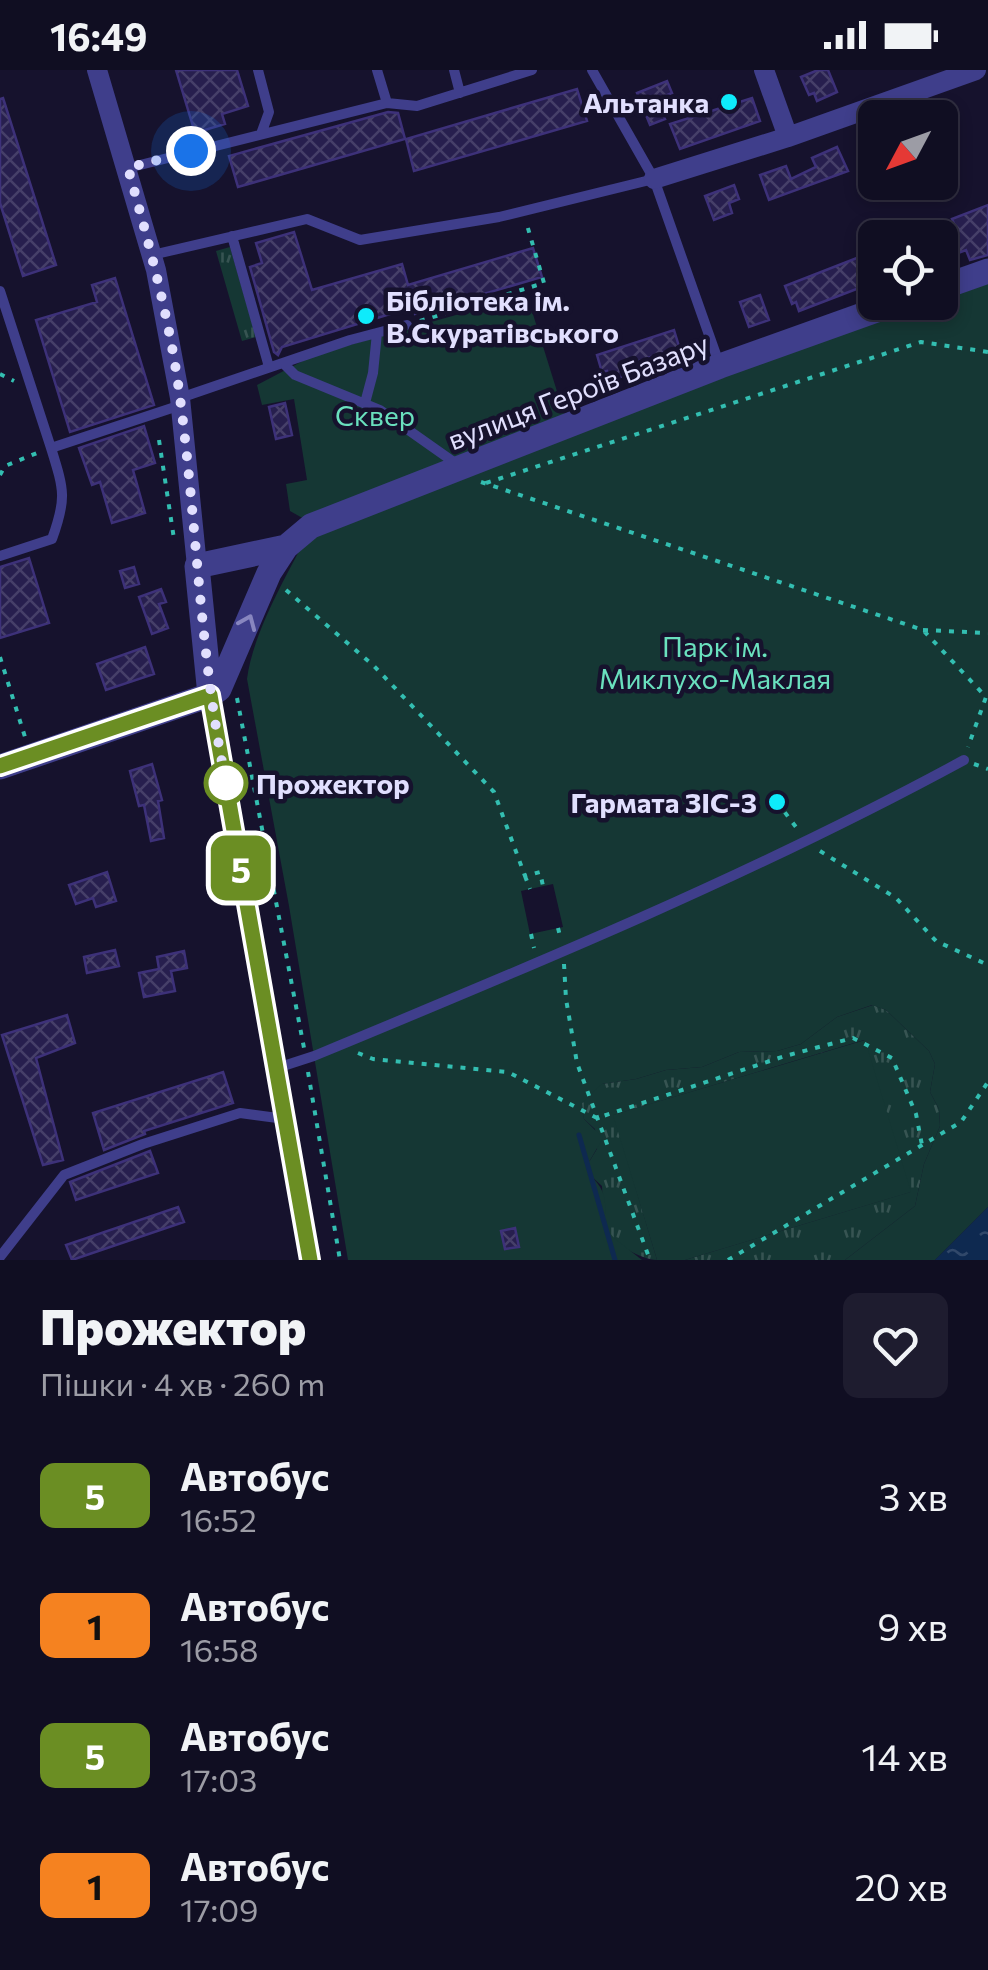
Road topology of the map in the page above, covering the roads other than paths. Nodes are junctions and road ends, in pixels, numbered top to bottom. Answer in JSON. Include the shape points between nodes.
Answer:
{"nodes":[{"id":1,"x":97,"y":70,"type":"edge"},
{"id":2,"x":258,"y":70,"type":"edge"},
{"id":3,"x":377,"y":70,"type":"edge"},
{"id":4,"x":454,"y":70,"type":"edge"},
{"id":5,"x":532,"y":70,"type":"edge"},
{"id":6,"x":592,"y":70,"type":"edge"},
{"id":7,"x":764,"y":70,"type":"edge"},
{"id":8,"x":976,"y":70,"type":"edge"},
{"id":9,"x":460,"y":93,"type":"junction"},
{"id":10,"x":387,"y":103,"type":"junction"},
{"id":11,"x":261,"y":134,"type":"junction"},
{"id":12,"x":788,"y":137,"type":"junction"},
{"id":13,"x":128,"y":168,"type":"junction"},
{"id":14,"x":654,"y":179,"type":"junction"},
{"id":15,"x":232,"y":236,"type":"junction"},
{"id":16,"x":151,"y":255,"type":"junction"},
{"id":17,"x":988,"y":271,"type":"edge"},
{"id":18,"x":958,"y":282,"type":"edge"},
{"id":19,"x":0,"y":291,"type":"edge"},
{"id":20,"x":858,"y":317,"type":"edge"},
{"id":21,"x":407,"y":326,"type":"road end"},
{"id":22,"x":376,"y":334,"type":"junction"},
{"id":23,"x":283,"y":362,"type":"junction"},
{"id":24,"x":720,"y":366,"type":"junction"},
{"id":25,"x":269,"y":367,"type":"junction"},
{"id":26,"x":180,"y":401,"type":"junction"},
{"id":27,"x":366,"y":403,"type":"junction"},
{"id":28,"x":51,"y":448,"type":"junction"},
{"id":29,"x":474,"y":476,"type":"junction"},
{"id":30,"x":286,"y":547,"type":"junction"},
{"id":31,"x":0,"y":556,"type":"edge"},
{"id":32,"x":186,"y":559,"type":"junction"},
{"id":33,"x":210,"y":695,"type":"junction"},
{"id":34,"x":964,"y":760,"type":"road end"},
{"id":35,"x":0,"y":766,"type":"edge"},
{"id":36,"x":277,"y":1068,"type":"junction"},
{"id":37,"x":285,"y":1119,"type":"junction"},
{"id":38,"x":0,"y":1257,"type":"edge"},
{"id":39,"x":310,"y":1260,"type":"edge"}],
"edges":[{"from":1,"to":13,"type":"street"},
{"from":2,"to":11,"type":"lane","via":[[269,112]]},
{"from":3,"to":10,"type":"lane"},
{"from":4,"to":9,"type":"lane"},
{"from":5,"to":9,"type":"lane"},
{"from":6,"to":14,"type":"lane"},
{"from":7,"to":12,"type":"street"},
{"from":8,"to":12,"type":"street"},
{"from":9,"to":10,"type":"lane","via":[[417,106]]},
{"from":10,"to":11,"type":"lane"},
{"from":11,"to":13,"type":"lane"},
{"from":12,"to":14,"type":"street"},
{"from":13,"to":16,"type":"street"},
{"from":14,"to":15,"type":"lane","via":[[360,240],[306,219]]},
{"from":14,"to":24,"type":"lane"},
{"from":15,"to":16,"type":"lane"},
{"from":15,"to":25,"type":"lane"},
{"from":16,"to":26,"type":"street"},
{"from":17,"to":18,"type":"street"},
{"from":19,"to":28,"type":"lane"},
{"from":20,"to":24,"type":"street","name":"вулиця Героїв Базару"},
{"from":21,"to":22,"type":"lane"},
{"from":22,"to":23,"type":"lane"},
{"from":22,"to":27,"type":"lane"},
{"from":23,"to":25,"type":"lane"},
{"from":23,"to":27,"type":"lane","via":[[295,375]]},
{"from":24,"to":29,"type":"street","name":"вулиця Героїв Базару"},
{"from":25,"to":26,"type":"lane"},
{"from":26,"to":28,"type":"lane"},
{"from":26,"to":32,"type":"street"},
{"from":27,"to":29,"type":"lane"},
{"from":28,"to":31,"type":"lane","via":[[64,506],[52,540]]},
{"from":29,"to":30,"type":"street","name":"вулиця Героїв Базару","via":[[311,526]]},
{"from":30,"to":32,"type":"street"},
{"from":33,"to":30,"type":"street","one_way":true,"via":[[219,689]]},
{"from":32,"to":33,"type":"street"},
{"from":33,"to":35,"type":"street"},
{"from":33,"to":36,"type":"street"},
{"from":34,"to":36,"type":"lane","via":[[808,842]]},
{"from":36,"to":37,"type":"street"},
{"from":37,"to":38,"type":"lane","via":[[240,1113],[64,1175]]},
{"from":37,"to":39,"type":"street"}]}
